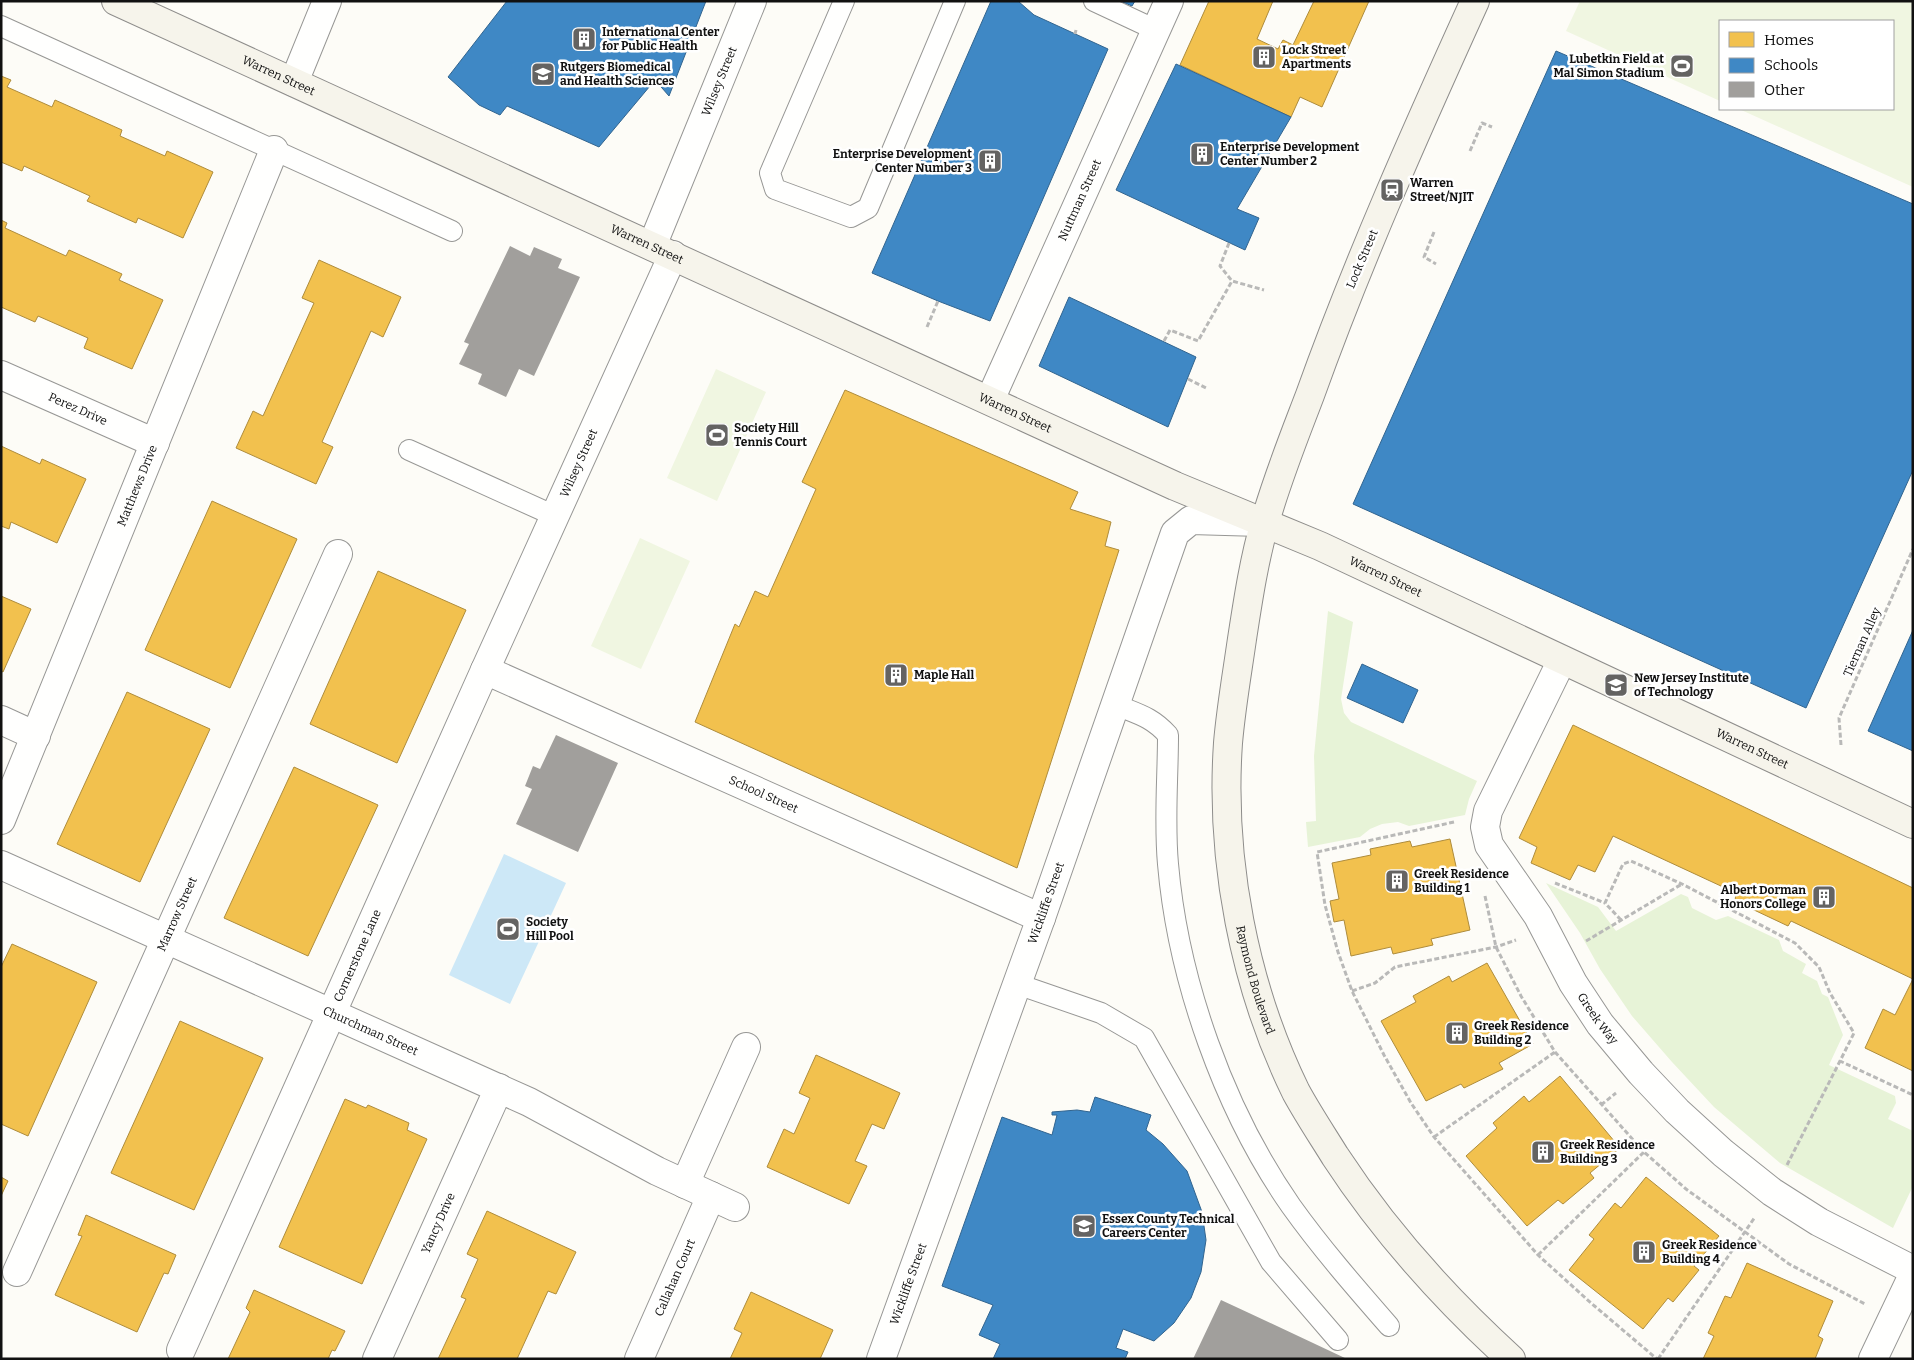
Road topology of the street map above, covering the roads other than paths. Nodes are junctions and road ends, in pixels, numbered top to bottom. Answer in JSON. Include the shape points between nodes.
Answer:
{"nodes":[{"id":1,"x":116,"y":1,"type":"edge"},
{"id":2,"x":327,"y":1,"type":"edge"},
{"id":3,"x":752,"y":1,"type":"edge"},
{"id":4,"x":844,"y":1,"type":"edge"},
{"id":5,"x":955,"y":1,"type":"edge"},
{"id":6,"x":1094,"y":1,"type":"edge"},
{"id":7,"x":1168,"y":1,"type":"edge"},
{"id":8,"x":1474,"y":1,"type":"edge"},
{"id":9,"x":1,"y":26,"type":"edge"},
{"id":10,"x":1156,"y":30,"type":"junction"},
{"id":11,"x":294,"y":82,"type":"junction"},
{"id":12,"x":274,"y":150,"type":"junction"},
{"id":13,"x":452,"y":231,"type":"dead end"},
{"id":14,"x":662,"y":251,"type":"junction"},
{"id":15,"x":1,"y":374,"type":"edge"},
{"id":16,"x":990,"y":400,"type":"junction"},
{"id":17,"x":154,"y":443,"type":"junction"},
{"id":18,"x":410,"y":450,"type":"dead end"},
{"id":19,"x":555,"y":516,"type":"junction"},
{"id":20,"x":1264,"y":522,"type":"junction"},
{"id":21,"x":338,"y":554,"type":"dead end"},
{"id":22,"x":1562,"y":660,"type":"junction"},
{"id":23,"x":485,"y":670,"type":"junction"},
{"id":24,"x":1116,"y":704,"type":"junction"},
{"id":25,"x":1,"y":720,"type":"edge"},
{"id":26,"x":36,"y":736,"type":"junction"},
{"id":27,"x":1,"y":820,"type":"edge"},
{"id":28,"x":1913,"y":824,"type":"edge"},
{"id":29,"x":1,"y":865,"type":"edge"},
{"id":30,"x":1041,"y":918,"type":"junction"},
{"id":31,"x":166,"y":939,"type":"junction"},
{"id":32,"x":1017,"y":984,"type":"junction"},
{"id":33,"x":332,"y":1013,"type":"junction"},
{"id":34,"x":746,"y":1047,"type":"dead end"},
{"id":35,"x":499,"y":1088,"type":"junction"},
{"id":36,"x":685,"y":1184,"type":"junction"},
{"id":37,"x":711,"y":1196,"type":"junction"},
{"id":38,"x":735,"y":1207,"type":"dead end"},
{"id":39,"x":1913,"y":1270,"type":"edge"},
{"id":40,"x":17,"y":1272,"type":"dead end"},
{"id":41,"x":1913,"y":1275,"type":"edge"},
{"id":42,"x":1389,"y":1326,"type":"dead end"},
{"id":43,"x":1338,"y":1340,"type":"dead end"},
{"id":44,"x":182,"y":1350,"type":"dead end"},
{"id":45,"x":377,"y":1359,"type":"edge"},
{"id":46,"x":639,"y":1359,"type":"edge"},
{"id":47,"x":881,"y":1359,"type":"edge"},
{"id":48,"x":1511,"y":1359,"type":"edge"},
{"id":49,"x":1872,"y":1359,"type":"edge"}],
"edges":[{"from":1,"to":11,"type":"main road","name":"Warren Street"},
{"from":2,"to":11,"type":"street"},
{"from":3,"to":14,"type":"street","name":"Wilsey Street"},
{"from":4,"to":5,"type":"lane","via":[[770,173],[775,188],[851,217],[868,208]]},
{"from":6,"to":10,"type":"lane"},
{"from":7,"to":10,"type":"street","name":"Nuttman Street"},
{"from":8,"to":20,"type":"main road","name":"Lock Street","via":[[1339,312]]},
{"from":9,"to":12,"type":"lane"},
{"from":10,"to":16,"type":"street","name":"Nuttman Street"},
{"from":11,"to":14,"type":"main road","name":"Warren Street"},
{"from":12,"to":13,"type":"lane"},
{"from":12,"to":17,"type":"street","name":"Matthews Drive"},
{"from":14,"to":16,"type":"main road","name":"Warren Street"},
{"from":14,"to":19,"type":"street","name":"Wilsey Street"},
{"from":15,"to":17,"type":"street","name":"Perez Drive"},
{"from":16,"to":20,"type":"main road","name":"Warren Street","via":[[1175,486]]},
{"from":17,"to":26,"type":"street","name":"Matthews Drive"},
{"from":18,"to":19,"type":"lane"},
{"from":19,"to":23,"type":"street","name":"Wilsey Street"},
{"from":20,"to":22,"type":"main road","name":"Warren Street"},
{"from":20,"to":24,"type":"street","name":"Wickliffe Street","via":[[1191,520],[1175,533]]},
{"from":20,"to":48,"type":"main road","name":"Raymond Boulevard","via":[[1248,602],[1228,746],[1233,877],[1251,969],[1264,1013],[1296,1092],[1362,1198],[1460,1310]]},
{"from":21,"to":31,"type":"street","name":"Marrow Street"},
{"from":22,"to":28,"type":"main road","name":"Warren Street"},
{"from":22,"to":39,"type":"street","name":"Greek Way","via":[[1488,811],[1485,827],[1489,845],[1538,916],[1573,983],[1600,1024],[1677,1111],[1772,1192],[1819,1222]]},
{"from":23,"to":30,"type":"street","name":"School Street"},
{"from":23,"to":33,"type":"street","name":"Cornerstone Lane"},
{"from":24,"to":30,"type":"street","name":"Wickliffe Street"},
{"from":24,"to":42,"type":"lane","via":[[1148,717],[1168,735],[1168,862],[1172,896],[1203,1027],[1232,1104],[1291,1205],[1344,1276]]},
{"from":25,"to":26,"type":"street"},
{"from":26,"to":27,"type":"street","name":"Matthews Drive"},
{"from":29,"to":31,"type":"street","name":"Churchman Street"},
{"from":30,"to":32,"type":"street","name":"Wickliffe Street"},
{"from":31,"to":33,"type":"street","name":"Churchman Street"},
{"from":31,"to":40,"type":"street","name":"Marrow Street"},
{"from":32,"to":43,"type":"lane","via":[[1101,1013],[1144,1038],[1271,1262]]},
{"from":32,"to":47,"type":"street","name":"Wickliffe Street"},
{"from":33,"to":35,"type":"street","name":"Churchman Street"},
{"from":33,"to":44,"type":"street","name":"Cornerstone Lane"},
{"from":34,"to":36,"type":"street"},
{"from":35,"to":36,"type":"street","name":"Churchman Street"},
{"from":35,"to":45,"type":"street","name":"Yancy Drive"},
{"from":36,"to":37,"type":"street","name":"Churchman Street"},
{"from":37,"to":38,"type":"street","name":"Churchman Street"},
{"from":37,"to":46,"type":"street","name":"Callahan Court"},
{"from":41,"to":49,"type":"street"}]}
